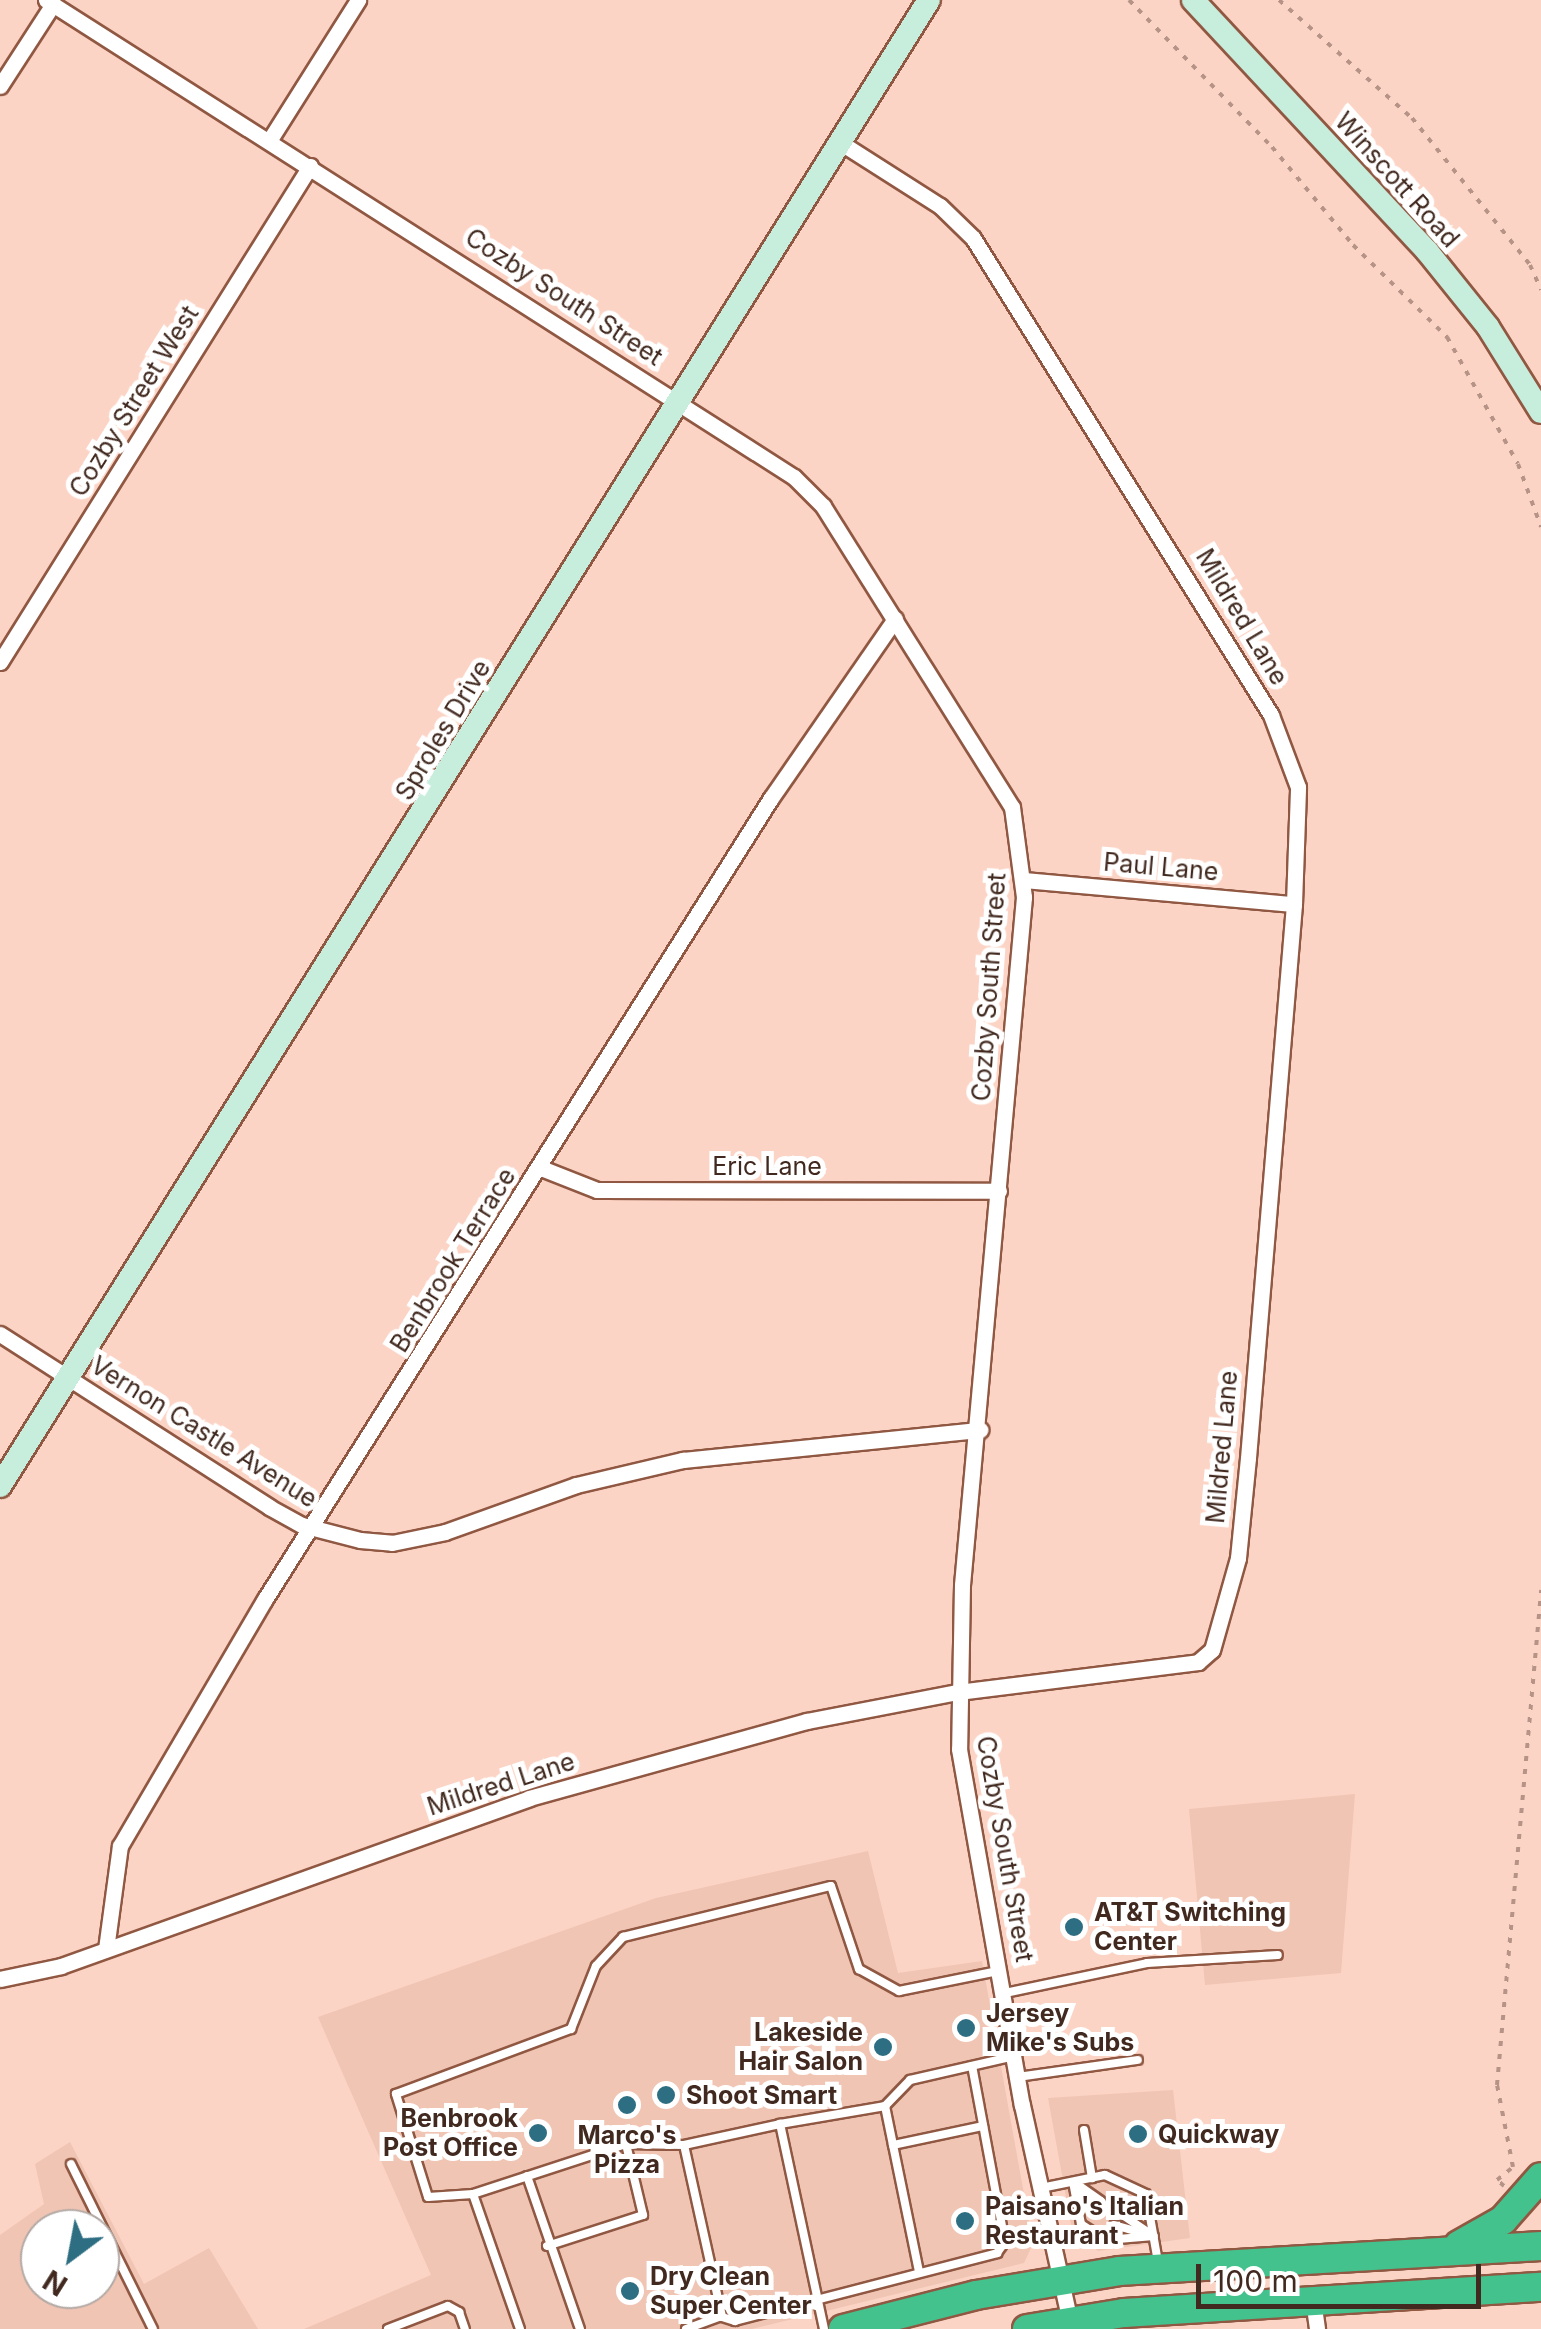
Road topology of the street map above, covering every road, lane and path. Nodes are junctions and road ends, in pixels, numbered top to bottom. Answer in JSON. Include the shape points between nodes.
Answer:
{"nodes":[{"id":1,"x":358,"y":0,"type":"edge"},
{"id":2,"x":929,"y":0,"type":"edge"},
{"id":3,"x":1129,"y":0,"type":"edge"},
{"id":4,"x":1193,"y":0,"type":"edge"},
{"id":5,"x":1279,"y":0,"type":"edge"},
{"id":6,"x":49,"y":2,"type":"edge"},
{"id":7,"x":0,"y":86,"type":"edge"},
{"id":8,"x":269,"y":140,"type":"junction"},
{"id":9,"x":840,"y":144,"type":"junction"},
{"id":10,"x":310,"y":166,"type":"junction"},
{"id":11,"x":1541,"y":290,"type":"edge"},
{"id":12,"x":677,"y":400,"type":"junction"},
{"id":13,"x":1541,"y":412,"type":"edge"},
{"id":14,"x":1541,"y":528,"type":"edge"},
{"id":15,"x":895,"y":619,"type":"junction"},
{"id":16,"x":0,"y":662,"type":"edge"},
{"id":17,"x":1023,"y":880,"type":"junction"},
{"id":18,"x":1294,"y":904,"type":"junction"},
{"id":19,"x":541,"y":1168,"type":"junction"},
{"id":20,"x":999,"y":1191,"type":"junction"},
{"id":21,"x":0,"y":1334,"type":"edge"},
{"id":22,"x":68,"y":1377,"type":"junction"},
{"id":23,"x":980,"y":1430,"type":"junction"},
{"id":24,"x":0,"y":1486,"type":"edge"},
{"id":25,"x":313,"y":1529,"type":"junction"},
{"id":26,"x":1541,"y":1590,"type":"edge"},
{"id":27,"x":958,"y":1692,"type":"junction"},
{"id":28,"x":106,"y":1949,"type":"junction"},
{"id":29,"x":1278,"y":1956,"type":"dead end"},
{"id":30,"x":1000,"y":1970,"type":"junction"},
{"id":31,"x":0,"y":1978,"type":"edge"},
{"id":32,"x":1005,"y":1993,"type":"junction"},
{"id":33,"x":1015,"y":2056,"type":"junction"},
{"id":34,"x":1138,"y":2060,"type":"dead end"},
{"id":35,"x":972,"y":2066,"type":"junction"},
{"id":36,"x":1018,"y":2078,"type":"junction"},
{"id":37,"x":885,"y":2106,"type":"junction"},
{"id":38,"x":780,"y":2124,"type":"junction"},
{"id":39,"x":983,"y":2126,"type":"junction"},
{"id":40,"x":1084,"y":2130,"type":"dead end"},
{"id":41,"x":626,"y":2144,"type":"junction"},
{"id":42,"x":684,"y":2145,"type":"junction"},
{"id":43,"x":893,"y":2145,"type":"junction"},
{"id":44,"x":71,"y":2164,"type":"dead end"},
{"id":45,"x":526,"y":2176,"type":"junction"},
{"id":46,"x":1541,"y":2177,"type":"edge"},
{"id":47,"x":1092,"y":2178,"type":"junction"},
{"id":48,"x":1073,"y":2182,"type":"junction"},
{"id":49,"x":1041,"y":2188,"type":"junction"},
{"id":50,"x":473,"y":2194,"type":"junction"},
{"id":51,"x":1522,"y":2200,"type":"junction"},
{"id":52,"x":1101,"y":2201,"type":"dead end"},
{"id":53,"x":1094,"y":2211,"type":"dead end"},
{"id":54,"x":1121,"y":2214,"type":"dead end"},
{"id":55,"x":1114,"y":2225,"type":"dead end"},
{"id":56,"x":1154,"y":2236,"type":"junction"},
{"id":57,"x":547,"y":2246,"type":"junction"},
{"id":58,"x":1541,"y":2246,"type":"edge"},
{"id":59,"x":1455,"y":2247,"type":"junction"},
{"id":60,"x":1158,"y":2266,"type":"junction"},
{"id":61,"x":919,"y":2272,"type":"junction"},
{"id":62,"x":1062,"y":2281,"type":"junction"},
{"id":63,"x":1541,"y":2287,"type":"edge"},
{"id":64,"x":816,"y":2298,"type":"junction"},
{"id":65,"x":1313,"y":2300,"type":"junction"},
{"id":66,"x":721,"y":2316,"type":"junction"},
{"id":67,"x":1070,"y":2321,"type":"junction"},
{"id":68,"x":154,"y":2329,"type":"edge"},
{"id":69,"x":388,"y":2329,"type":"edge"},
{"id":70,"x":465,"y":2329,"type":"edge"},
{"id":71,"x":520,"y":2329,"type":"edge"},
{"id":72,"x":580,"y":2329,"type":"edge"},
{"id":73,"x":686,"y":2329,"type":"edge"},
{"id":74,"x":824,"y":2329,"type":"edge"},
{"id":75,"x":843,"y":2329,"type":"edge"},
{"id":76,"x":1027,"y":2329,"type":"edge"},
{"id":77,"x":1317,"y":2329,"type":"edge"}],
"edges":[{"from":1,"to":8,"type":"street"},
{"from":2,"to":9,"type":"street","name":"Sproles Drive"},
{"from":3,"to":14,"type":"path","via":[[1272,147],[1352,245],[1447,337],[1518,464]]},
{"from":4,"to":13,"type":"street","name":"Winscott Road","via":[[1426,251],[1488,327]]},
{"from":5,"to":11,"type":"path","via":[[1412,118],[1530,265]]},
{"from":6,"to":7,"type":"street"},
{"from":6,"to":8,"type":"street","name":"Cozby South Street"},
{"from":8,"to":10,"type":"street","name":"Cozby South Street"},
{"from":9,"to":12,"type":"street","name":"Sproles Drive"},
{"from":9,"to":18,"type":"street","name":"Mildred Lane","via":[[940,206],[973,238],[1272,715],[1298,787]]},
{"from":10,"to":12,"type":"street","name":"Cozby South Street"},
{"from":10,"to":16,"type":"street","name":"Cozby Street West"},
{"from":12,"to":15,"type":"street","name":"Cozby South Street","via":[[794,477],[823,506]]},
{"from":12,"to":22,"type":"street","name":"Sproles Drive"},
{"from":15,"to":17,"type":"street","name":"Cozby South Street","via":[[1012,807]]},
{"from":15,"to":19,"type":"street","name":"Benbrook Terrace","via":[[772,798]]},
{"from":17,"to":18,"type":"street","name":"Paul Lane"},
{"from":17,"to":20,"type":"street","name":"Cozby South Street"},
{"from":18,"to":27,"type":"street","name":"Mildred Lane","via":[[1240,1538],[1212,1650],[1198,1662]]},
{"from":19,"to":20,"type":"street","name":"Eric Lane","via":[[598,1190]]},
{"from":19,"to":25,"type":"street","name":"Benbrook Terrace"},
{"from":20,"to":23,"type":"street","name":"Cozby South Street"},
{"from":21,"to":22,"type":"street","name":"Vernon Castle Avenue"},
{"from":22,"to":24,"type":"street","name":"Sproles Drive"},
{"from":22,"to":25,"type":"street","name":"Vernon Castle Avenue"},
{"from":23,"to":25,"type":"street","name":"Vernon Castle Avenue","via":[[684,1460],[576,1485],[445,1532],[392,1543]]},
{"from":23,"to":27,"type":"street","name":"Cozby South Street"},
{"from":25,"to":28,"type":"street","name":"Benbrook Terrace","via":[[120,1846]]},
{"from":26,"to":51,"type":"path","via":[[1497,2084],[1513,2167],[1497,2180]]},
{"from":27,"to":28,"type":"street","name":"Mildred Lane","via":[[807,1721],[530,1798]]},
{"from":27,"to":30,"type":"street","name":"Cozby South Street","via":[[958,1750]]},
{"from":28,"to":31,"type":"street","name":"Mildred Lane"},
{"from":29,"to":32,"type":"lane","via":[[1147,1964]]},
{"from":30,"to":32,"type":"street","name":"Cozby South Street"},
{"from":30,"to":50,"type":"lane","via":[[900,1990],[859,1969],[831,1886],[623,1937],[596,1966],[571,2028],[396,2094],[428,2196]]},
{"from":32,"to":33,"type":"street","name":"Cozby South Street"},
{"from":33,"to":35,"type":"lane"},
{"from":33,"to":36,"type":"street","name":"Cozby South Street"},
{"from":34,"to":36,"type":"lane"},
{"from":35,"to":37,"type":"lane","via":[[910,2080]]},
{"from":35,"to":39,"type":"lane"},
{"from":36,"to":49,"type":"street","name":"Cozby South Street"},
{"from":37,"to":38,"type":"lane"},
{"from":37,"to":43,"type":"lane"},
{"from":38,"to":42,"type":"lane"},
{"from":38,"to":64,"type":"lane"},
{"from":39,"to":43,"type":"lane"},
{"from":39,"to":61,"type":"lane","via":[[1004,2242],[996,2253]]},
{"from":40,"to":47,"type":"lane"},
{"from":41,"to":42,"type":"lane"},
{"from":41,"to":45,"type":"lane"},
{"from":41,"to":57,"type":"lane","via":[[643,2215]]},
{"from":42,"to":66,"type":"lane"},
{"from":43,"to":61,"type":"lane"},
{"from":44,"to":68,"type":"lane"},
{"from":45,"to":50,"type":"lane"},
{"from":45,"to":57,"type":"lane"},
{"from":46,"to":51,"type":"highway"},
{"from":47,"to":48,"type":"lane"},
{"from":47,"to":56,"type":"lane","via":[[1105,2175],[1146,2194]]},
{"from":48,"to":49,"type":"lane"},
{"from":48,"to":52,"type":"lane"},
{"from":48,"to":53,"type":"lane"},
{"from":48,"to":56,"type":"lane","via":[[1081,2224],[1106,2240]]},
{"from":49,"to":62,"type":"street","name":"Cozby South Street"},
{"from":50,"to":71,"type":"lane"},
{"from":51,"to":59,"type":"highway","via":[[1503,2220]]},
{"from":54,"to":56,"type":"lane"},
{"from":55,"to":56,"type":"lane"},
{"from":56,"to":60,"type":"lane"},
{"from":57,"to":72,"type":"lane"},
{"from":58,"to":59,"type":"highway"},
{"from":59,"to":60,"type":"highway"},
{"from":60,"to":62,"type":"highway"},
{"from":61,"to":64,"type":"lane"},
{"from":62,"to":67,"type":"street","name":"Cozby South Street"},
{"from":62,"to":75,"type":"highway"},
{"from":63,"to":65,"type":"highway"},
{"from":64,"to":66,"type":"lane","via":[[735,2321]]},
{"from":64,"to":74,"type":"lane"},
{"from":65,"to":67,"type":"highway"},
{"from":65,"to":77,"type":"street"},
{"from":66,"to":73,"type":"lane"},
{"from":67,"to":76,"type":"highway"},
{"from":69,"to":70,"type":"lane","via":[[448,2306]]}]}
